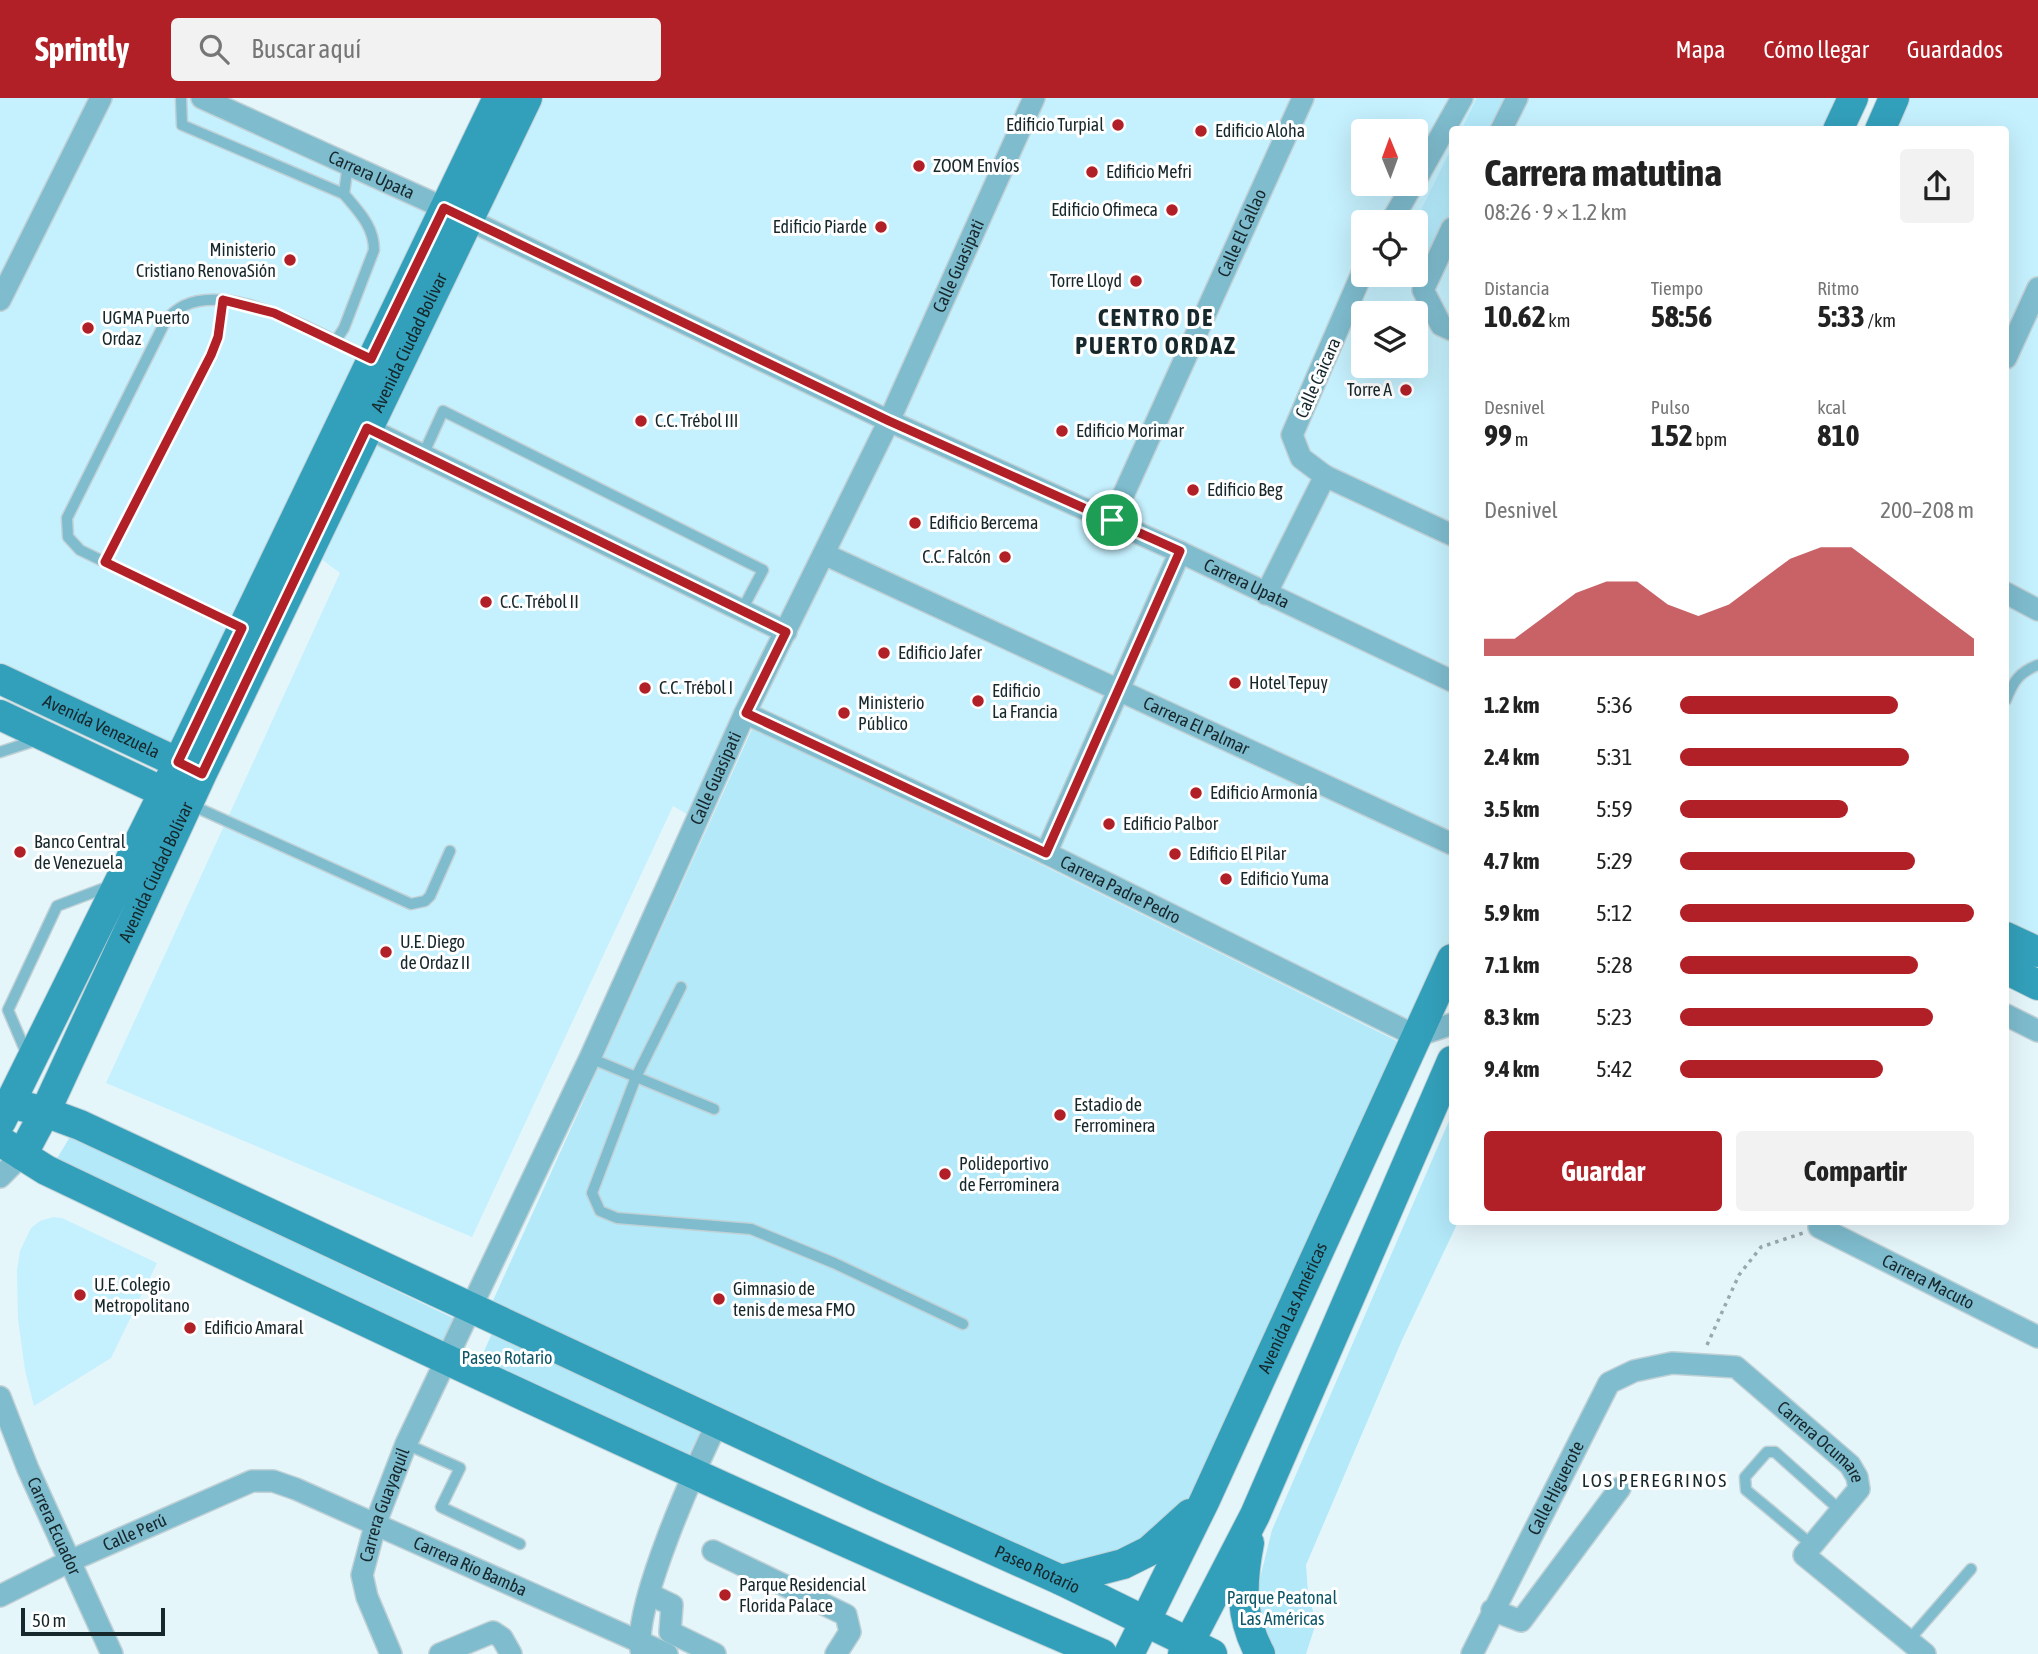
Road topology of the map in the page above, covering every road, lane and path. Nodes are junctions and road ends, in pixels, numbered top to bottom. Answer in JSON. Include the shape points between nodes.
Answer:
{"nodes":[{"id":1,"x":101,"y":98,"type":"edge"},
{"id":2,"x":181,"y":98,"type":"edge"},
{"id":3,"x":202,"y":98,"type":"edge"},
{"id":4,"x":527,"y":98,"type":"edge"},
{"id":5,"x":1034,"y":98,"type":"edge"},
{"id":6,"x":1303,"y":98,"type":"edge"},
{"id":7,"x":1462,"y":98,"type":"edge"},
{"id":8,"x":1517,"y":98,"type":"edge"},
{"id":9,"x":1853,"y":98,"type":"edge"},
{"id":10,"x":1894,"y":98,"type":"edge"},
{"id":11,"x":491,"y":102,"type":"edge"},
{"id":12,"x":1504,"y":126,"type":"edge"},
{"id":13,"x":1840,"y":126,"type":"edge"},
{"id":14,"x":1882,"y":126,"type":"edge"},
{"id":15,"x":1428,"y":159,"type":"edge"},
{"id":16,"x":348,"y":164,"type":"junction"},
{"id":17,"x":344,"y":194,"type":"junction"},
{"id":18,"x":456,"y":213,"type":"junction"},
{"id":19,"x":1449,"y":235,"type":"edge"},
{"id":20,"x":1428,"y":270,"type":"edge"},
{"id":21,"x":1357,"y":287,"type":"edge"},
{"id":22,"x":1420,"y":287,"type":"edge"},
{"id":23,"x":2038,"y":288,"type":"edge"},
{"id":24,"x":2,"y":291,"type":"edge"},
{"id":25,"x":223,"y":300,"type":"junction"},
{"id":26,"x":1449,"y":329,"type":"edge"},
{"id":27,"x":335,"y":342,"type":"junction"},
{"id":28,"x":2009,"y":351,"type":"edge"},
{"id":29,"x":371,"y":359,"type":"junction"},
{"id":30,"x":889,"y":421,"type":"junction"},
{"id":31,"x":367,"y":428,"type":"junction"},
{"id":32,"x":423,"y":455,"type":"junction"},
{"id":33,"x":1325,"y":476,"type":"junction"},
{"id":34,"x":1112,"y":520,"type":"junction"},
{"id":35,"x":1449,"y":534,"type":"edge"},
{"id":36,"x":1180,"y":551,"type":"junction"},
{"id":37,"x":824,"y":554,"type":"junction"},
{"id":38,"x":105,"y":562,"type":"junction"},
{"id":39,"x":1266,"y":594,"type":"junction"},
{"id":40,"x":2009,"y":595,"type":"edge"},
{"id":41,"x":742,"y":610,"type":"junction"},
{"id":42,"x":2038,"y":610,"type":"edge"},
{"id":43,"x":242,"y":628,"type":"junction"},
{"id":44,"x":786,"y":632,"type":"junction"},
{"id":45,"x":2038,"y":665,"type":"edge"},
{"id":46,"x":0,"y":679,"type":"edge"},
{"id":47,"x":1449,"y":680,"type":"edge"},
{"id":48,"x":1118,"y":687,"type":"junction"},
{"id":49,"x":2009,"y":692,"type":"edge"},
{"id":50,"x":746,"y":713,"type":"junction"},
{"id":51,"x":0,"y":715,"type":"edge"},
{"id":52,"x":47,"y":737,"type":"junction"},
{"id":53,"x":0,"y":752,"type":"edge"},
{"id":54,"x":190,"y":768,"type":"junction"},
{"id":55,"x":176,"y":798,"type":"junction"},
{"id":56,"x":1449,"y":843,"type":"edge"},
{"id":57,"x":450,"y":851,"type":"dead end"},
{"id":58,"x":1046,"y":853,"type":"junction"},
{"id":59,"x":119,"y":883,"type":"junction"},
{"id":60,"x":1449,"y":965,"type":"edge"},
{"id":61,"x":2009,"y":970,"type":"edge"},
{"id":62,"x":2038,"y":985,"type":"edge"},
{"id":63,"x":681,"y":987,"type":"dead end"},
{"id":64,"x":2009,"y":1016,"type":"edge"},
{"id":65,"x":1449,"y":1025,"type":"edge"},
{"id":66,"x":2038,"y":1031,"type":"edge"},
{"id":67,"x":1416,"y":1036,"type":"junction"},
{"id":68,"x":590,"y":1058,"type":"junction"},
{"id":69,"x":30,"y":1063,"type":"junction"},
{"id":70,"x":1449,"y":1067,"type":"edge"},
{"id":71,"x":636,"y":1077,"type":"junction"},
{"id":72,"x":714,"y":1109,"type":"dead end"},
{"id":73,"x":3,"y":1110,"type":"edge"},
{"id":74,"x":46,"y":1111,"type":"junction"},
{"id":75,"x":11,"y":1148,"type":"edge"},
{"id":76,"x":0,"y":1177,"type":"edge"},
{"id":77,"x":1818,"y":1225,"type":"edge"},
{"id":78,"x":1823,"y":1225,"type":"edge"},
{"id":79,"x":471,"y":1308,"type":"junction"},
{"id":80,"x":963,"y":1324,"type":"dead end"},
{"id":81,"x":2038,"y":1337,"type":"edge"},
{"id":82,"x":445,"y":1361,"type":"junction"},
{"id":83,"x":1672,"y":1363,"type":"joint"},
{"id":84,"x":1699,"y":1363,"type":"junction"},
{"id":85,"x":0,"y":1397,"type":"edge"},
{"id":86,"x":718,"y":1422,"type":"junction"},
{"id":87,"x":406,"y":1444,"type":"junction"},
{"id":88,"x":693,"y":1473,"type":"junction"},
{"id":89,"x":273,"y":1481,"type":"joint"},
{"id":90,"x":1620,"y":1488,"type":"dead end"},
{"id":91,"x":1203,"y":1502,"type":"junction"},
{"id":92,"x":1841,"y":1511,"type":"junction"},
{"id":93,"x":1255,"y":1515,"type":"junction"},
{"id":94,"x":376,"y":1522,"type":"junction"},
{"id":95,"x":520,"y":1544,"type":"dead end"},
{"id":96,"x":1812,"y":1545,"type":"junction"},
{"id":97,"x":713,"y":1551,"type":"dead end"},
{"id":98,"x":70,"y":1561,"type":"junction"},
{"id":99,"x":1971,"y":1569,"type":"dead end"},
{"id":100,"x":1061,"y":1580,"type":"junction"},
{"id":101,"x":649,"y":1594,"type":"junction"},
{"id":102,"x":0,"y":1596,"type":"edge"},
{"id":103,"x":1492,"y":1610,"type":"junction"},
{"id":104,"x":1013,"y":1616,"type":"junction"},
{"id":105,"x":1145,"y":1620,"type":"junction"},
{"id":106,"x":478,"y":1646,"type":"edge"},
{"id":107,"x":640,"y":1646,"type":"edge"},
{"id":108,"x":1910,"y":1649,"type":"edge"},
{"id":109,"x":1195,"y":1650,"type":"edge"},
{"id":110,"x":112,"y":1654,"type":"edge"},
{"id":111,"x":391,"y":1654,"type":"edge"},
{"id":112,"x":440,"y":1654,"type":"edge"},
{"id":113,"x":511,"y":1654,"type":"edge"},
{"id":114,"x":667,"y":1654,"type":"edge"},
{"id":115,"x":715,"y":1654,"type":"edge"},
{"id":116,"x":836,"y":1654,"type":"edge"},
{"id":117,"x":1047,"y":1654,"type":"edge"},
{"id":118,"x":1102,"y":1654,"type":"edge"},
{"id":119,"x":1129,"y":1654,"type":"edge"},
{"id":120,"x":1260,"y":1654,"type":"edge"},
{"id":121,"x":1472,"y":1654,"type":"edge"}],
"edges":[{"from":1,"to":24,"type":"street"},
{"from":2,"to":17,"type":"lane","via":[[182,125]]},
{"from":3,"to":16,"type":"street","name":"Carrera Upata"},
{"from":4,"to":18,"type":"street","name":"Avenida Ciudad Bolívar"},
{"from":5,"to":30,"type":"street","name":"Calle Guasipati"},
{"from":6,"to":34,"type":"street","name":"Calle El Callao"},
{"from":7,"to":15,"type":"street"},
{"from":8,"to":12,"type":"street"},
{"from":9,"to":13,"type":"street"},
{"from":10,"to":14,"type":"street"},
{"from":11,"to":18,"type":"street","name":"Avenida Ciudad Bolívar"},
{"from":16,"to":17,"type":"lane"},
{"from":16,"to":18,"type":"street","name":"Carrera Upata"},
{"from":17,"to":27,"type":"lane","via":[[366,221],[374,250]]},
{"from":18,"to":29,"type":"street","name":"Avenida Ciudad Bolívar"},
{"from":18,"to":30,"type":"street","name":"Carrera Upata"},
{"from":18,"to":31,"type":"street","name":"Avenida Ciudad Bolívar"},
{"from":19,"to":20,"type":"street"},
{"from":21,"to":33,"type":"street","name":"Calle Caicara","via":[[1292,435],[1301,458]]},
{"from":22,"to":26,"type":"street","via":[[1441,325]]},
{"from":23,"to":28,"type":"street"},
{"from":25,"to":27,"type":"lane","via":[[258,307]]},
{"from":25,"to":38,"type":"lane","via":[[211,355]]},
{"from":25,"to":38,"type":"lane","via":[[195,301],[171,314],[67,518],[71,543]]},
{"from":27,"to":29,"type":"lane"},
{"from":29,"to":43,"type":"street","name":"Avenida Ciudad Bolívar"},
{"from":30,"to":34,"type":"street","name":"Carrera Upata"},
{"from":30,"to":37,"type":"street","name":"Calle Guasipati"},
{"from":31,"to":32,"type":"street"},
{"from":31,"to":54,"type":"street","name":"Avenida Ciudad Bolívar"},
{"from":32,"to":41,"type":"street"},
{"from":32,"to":41,"type":"lane","via":[[443,411],[763,570]]},
{"from":33,"to":35,"type":"street","name":"Calle Caicara"},
{"from":33,"to":39,"type":"street"},
{"from":34,"to":36,"type":"street","name":"Carrera Upata"},
{"from":36,"to":39,"type":"street","name":"Carrera Upata"},
{"from":36,"to":48,"type":"street"},
{"from":37,"to":44,"type":"street","name":"Calle Guasipati"},
{"from":37,"to":48,"type":"street","name":"Carrera El Palmar"},
{"from":38,"to":43,"type":"lane"},
{"from":39,"to":47,"type":"street","name":"Carrera Upata"},
{"from":40,"to":42,"type":"street"},
{"from":41,"to":44,"type":"street"},
{"from":43,"to":54,"type":"street","name":"Avenida Ciudad Bolívar"},
{"from":44,"to":50,"type":"street","name":"Calle Guasipati"},
{"from":45,"to":49,"type":"lane","via":[[2023,671]]},
{"from":46,"to":54,"type":"street","name":"Avenida Venezuela"},
{"from":48,"to":56,"type":"street","name":"Carrera El Palmar"},
{"from":48,"to":58,"type":"street"},
{"from":50,"to":58,"type":"street","name":"Carrera Padre Pedro"},
{"from":50,"to":68,"type":"street","name":"Calle Guasipati"},
{"from":51,"to":52,"type":"street","name":"Avenida Venezuela"},
{"from":52,"to":53,"type":"lane"},
{"from":52,"to":55,"type":"street","name":"Avenida Venezuela"},
{"from":54,"to":55,"type":"street","name":"Avenida Ciudad Bolívar"},
{"from":55,"to":57,"type":"lane","via":[[411,904],[430,896]]},
{"from":55,"to":59,"type":"street","name":"Avenida Ciudad Bolívar"},
{"from":55,"to":74,"type":"street","name":"Avenida Ciudad Bolívar"},
{"from":58,"to":67,"type":"street","name":"Carrera Padre Pedro"},
{"from":59,"to":69,"type":"street","name":"Avenida Ciudad Bolívar"},
{"from":59,"to":69,"type":"lane","via":[[57,906],[8,1010]]},
{"from":60,"to":67,"type":"street","name":"Avenida Las Américas"},
{"from":61,"to":62,"type":"street"},
{"from":63,"to":71,"type":"lane"},
{"from":64,"to":66,"type":"street"},
{"from":65,"to":67,"type":"street"},
{"from":67,"to":91,"type":"street","name":"Avenida Las Américas"},
{"from":68,"to":71,"type":"lane"},
{"from":68,"to":79,"type":"street","name":"Calle Guasipati"},
{"from":69,"to":73,"type":"street","name":"Avenida Ciudad Bolívar"},
{"from":70,"to":93,"type":"street"},
{"from":71,"to":72,"type":"lane"},
{"from":71,"to":80,"type":"lane","via":[[592,1193],[600,1211],[617,1218],[751,1229]]},
{"from":73,"to":74,"type":"street","name":"Paseo Rotario"},
{"from":74,"to":75,"type":"street","name":"Avenida Ciudad Bolívar"},
{"from":74,"to":79,"type":"street","name":"Paseo Rotario"},
{"from":75,"to":76,"type":"street"},
{"from":75,"to":82,"type":"street"},
{"from":77,"to":84,"type":"path","via":[[1761,1247],[1739,1275]]},
{"from":78,"to":81,"type":"street","name":"Carrera Macuto"},
{"from":79,"to":82,"type":"street","name":"Carrera Guayaquil"},
{"from":79,"to":86,"type":"street","name":"Paseo Rotario"},
{"from":82,"to":87,"type":"street","name":"Carrera Guayaquil"},
{"from":82,"to":88,"type":"street"},
{"from":83,"to":84,"type":"street","name":"Carrera Ocumare"},
{"from":83,"to":103,"type":"street","name":"Calle Higuerote","via":[[1634,1371],[1609,1383]]},
{"from":84,"to":92,"type":"street","name":"Carrera Ocumare","via":[[1736,1367],[1850,1465],[1859,1489]]},
{"from":85,"to":98,"type":"street","name":"Carrera Ecuador"},
{"from":86,"to":88,"type":"street"},
{"from":86,"to":100,"type":"street","name":"Paseo Rotario"},
{"from":87,"to":94,"type":"street","name":"Carrera Guayaquil"},
{"from":87,"to":95,"type":"lane","via":[[460,1468],[441,1507]]},
{"from":88,"to":101,"type":"street"},
{"from":88,"to":104,"type":"street"},
{"from":89,"to":94,"type":"street","name":"Carrera Río Bamba"},
{"from":89,"to":98,"type":"street","name":"Calle Perú","via":[[252,1481]]},
{"from":90,"to":103,"type":"street","via":[[1521,1620]]},
{"from":91,"to":100,"type":"street","via":[[1149,1551],[1123,1564]]},
{"from":91,"to":105,"type":"street","name":"Avenida Las Américas"},
{"from":92,"to":96,"type":"street","name":"Carrera Ocumare"},
{"from":92,"to":96,"type":"lane","via":[[1775,1452],[1767,1452],[1745,1477],[1746,1490]]},
{"from":93,"to":109,"type":"street"},
{"from":93,"to":120,"type":"street","via":[[1242,1609]]},
{"from":94,"to":107,"type":"street","name":"Carrera Río Bamba"},
{"from":94,"to":111,"type":"street","name":"Carrera Guayaquil","via":[[362,1574]]},
{"from":96,"to":108,"type":"street","via":[[1804,1555]]},
{"from":97,"to":116,"type":"street","via":[[846,1615],[850,1632]]},
{"from":98,"to":102,"type":"street","name":"Calle Perú"},
{"from":98,"to":110,"type":"street","name":"Carrera Ecuador"},
{"from":99,"to":108,"type":"lane"},
{"from":100,"to":105,"type":"street","name":"Paseo Rotario"},
{"from":101,"to":107,"type":"street"},
{"from":101,"to":115,"type":"street","via":[[672,1605],[670,1632]]},
{"from":103,"to":121,"type":"street","name":"Calle Higuerote"},
{"from":104,"to":117,"type":"street"},
{"from":104,"to":118,"type":"street"},
{"from":105,"to":109,"type":"street","name":"Paseo Rotario"},
{"from":105,"to":119,"type":"street","name":"Avenida Las Américas"},
{"from":106,"to":112,"type":"street"},
{"from":106,"to":113,"type":"street","via":[[488,1633],[498,1634]]},
{"from":107,"to":114,"type":"street","name":"Carrera Río Bamba"}]}
